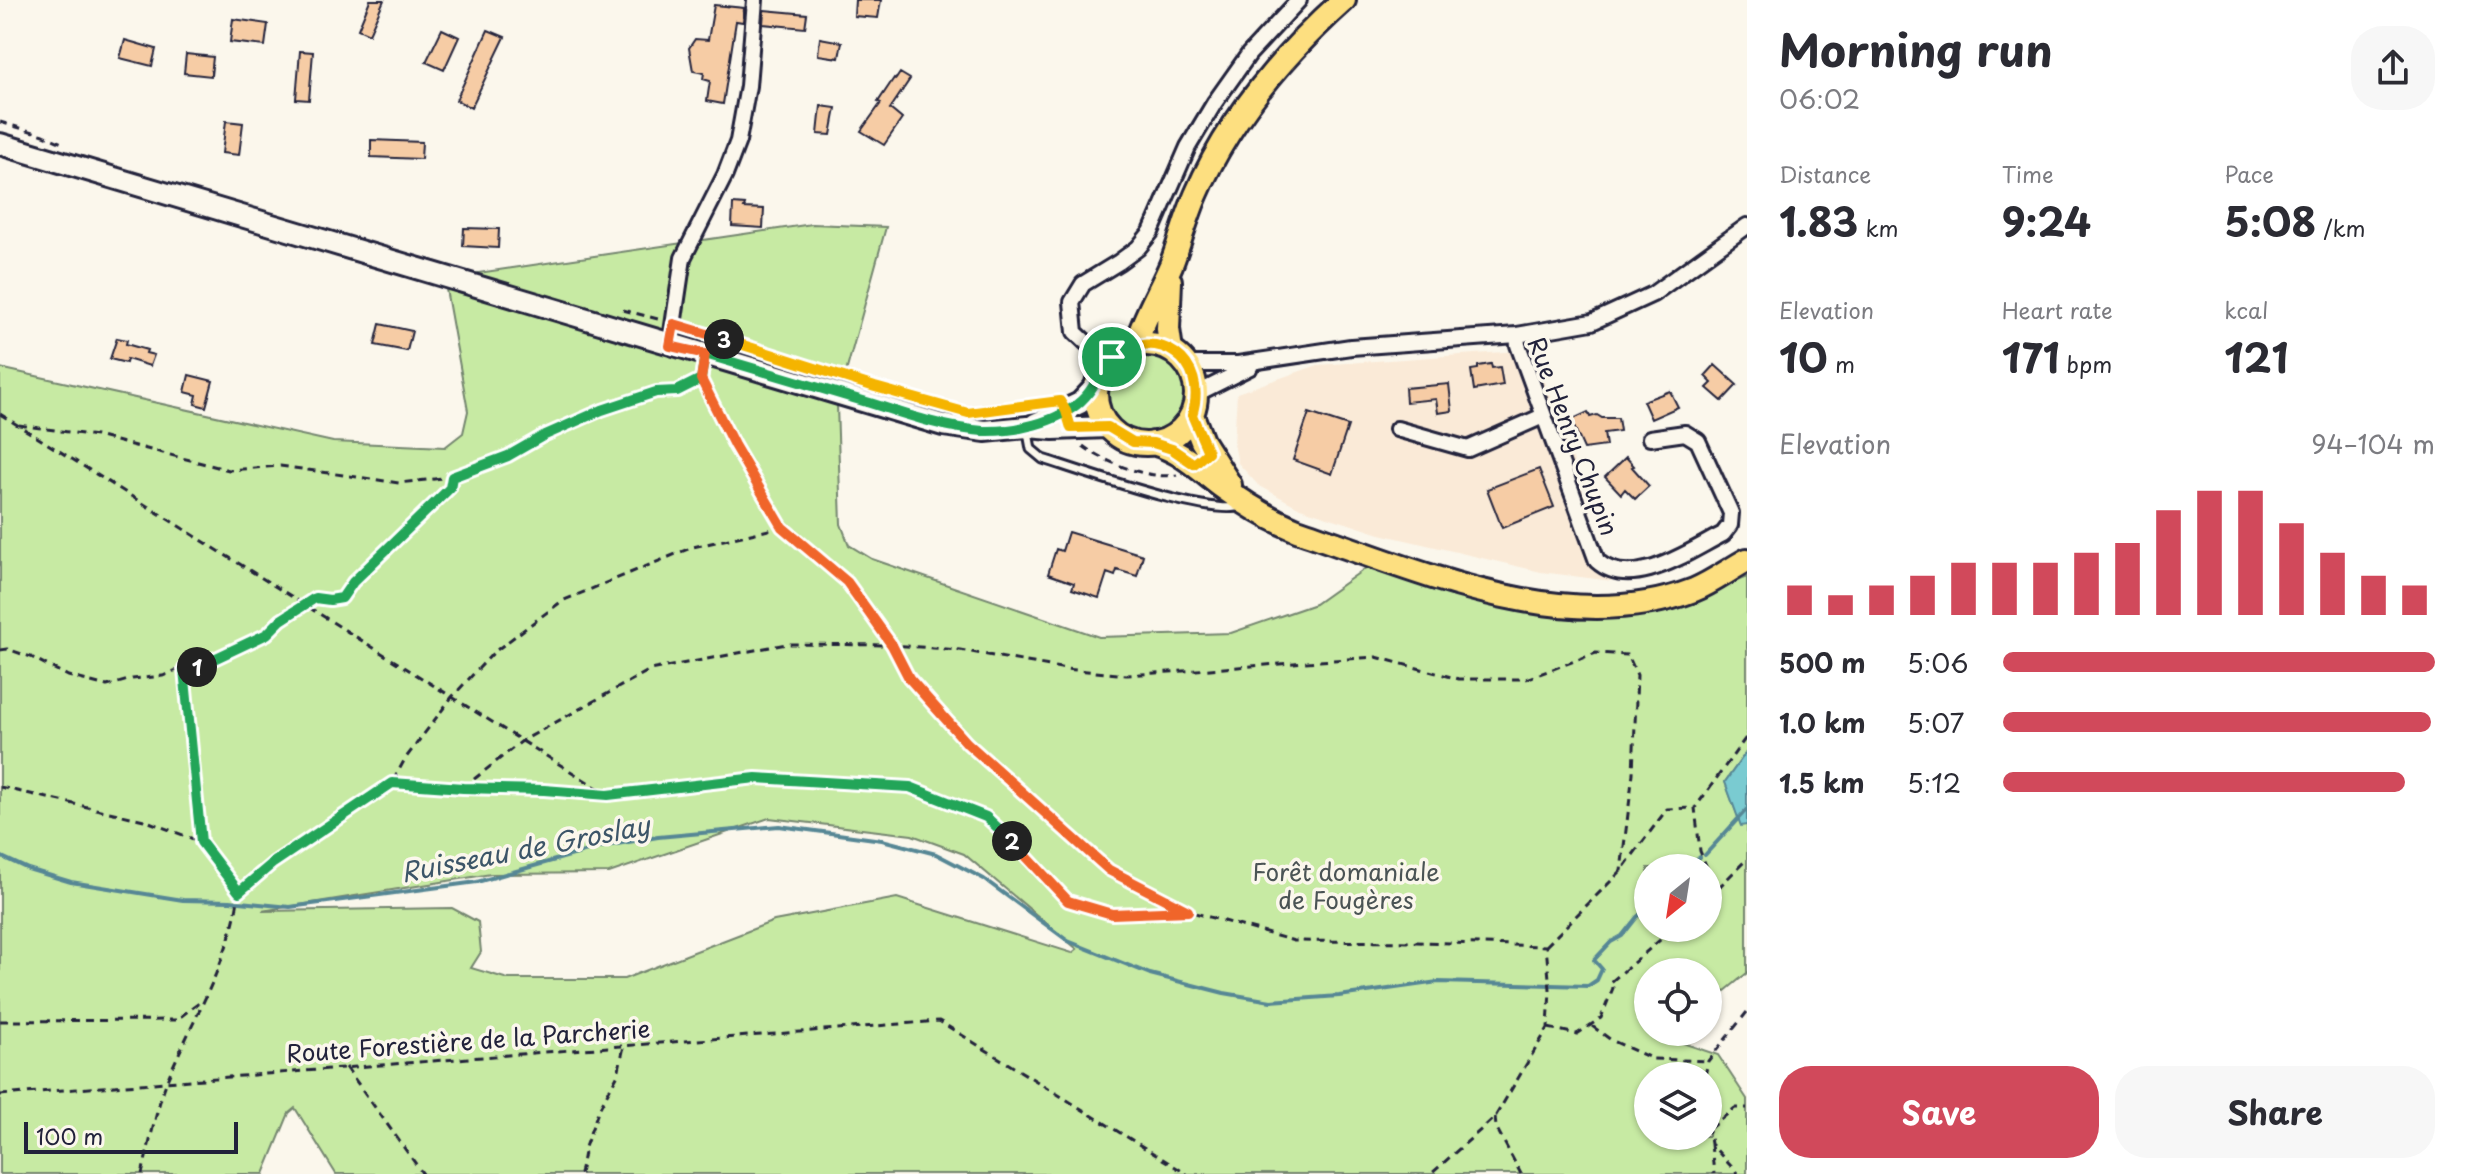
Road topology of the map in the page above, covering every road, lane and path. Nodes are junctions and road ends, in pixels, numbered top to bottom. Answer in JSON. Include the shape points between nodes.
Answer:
{"nodes":[{"id":1,"x":755,"y":0,"type":"edge"},
{"id":2,"x":1299,"y":0,"type":"edge"},
{"id":3,"x":1344,"y":0,"type":"edge"},
{"id":4,"x":0,"y":122,"type":"edge"},
{"id":5,"x":0,"y":144,"type":"edge"},
{"id":6,"x":69,"y":148,"type":"dead end"},
{"id":7,"x":1747,"y":226,"type":"edge"},
{"id":8,"x":1171,"y":264,"type":"junction"},
{"id":9,"x":614,"y":308,"type":"dead end"},
{"id":10,"x":674,"y":324,"type":"junction"},
{"id":11,"x":1517,"y":335,"type":"junction"},
{"id":12,"x":1136,"y":344,"type":"junction"},
{"id":13,"x":670,"y":346,"type":"junction"},
{"id":14,"x":705,"y":354,"type":"junction"},
{"id":15,"x":1179,"y":357,"type":"junction"},
{"id":16,"x":1107,"y":362,"type":"junction"},
{"id":17,"x":1262,"y":362,"type":"junction"},
{"id":18,"x":820,"y":369,"type":"dead end"},
{"id":19,"x":701,"y":379,"type":"junction"},
{"id":20,"x":1097,"y":385,"type":"junction"},
{"id":21,"x":1194,"y":404,"type":"junction"},
{"id":22,"x":1037,"y":405,"type":"dead end"},
{"id":23,"x":968,"y":413,"type":"dead end"},
{"id":24,"x":0,"y":414,"type":"edge"},
{"id":25,"x":1543,"y":416,"type":"junction"},
{"id":26,"x":17,"y":425,"type":"junction"},
{"id":27,"x":1027,"y":427,"type":"junction"},
{"id":28,"x":1108,"y":427,"type":"junction"},
{"id":29,"x":1071,"y":428,"type":"junction"},
{"id":30,"x":1397,"y":429,"type":"dead end"},
{"id":31,"x":1650,"y":438,"type":"dead end"},
{"id":32,"x":1153,"y":443,"type":"junction"},
{"id":33,"x":1194,"y":464,"type":"junction"},
{"id":34,"x":452,"y":477,"type":"junction"},
{"id":35,"x":1242,"y":501,"type":"junction"},
{"id":36,"x":782,"y":527,"type":"junction"},
{"id":37,"x":1747,"y":560,"type":"edge"},
{"id":38,"x":305,"y":604,"type":"junction"},
{"id":39,"x":892,"y":645,"type":"junction"},
{"id":40,"x":0,"y":650,"type":"edge"},
{"id":41,"x":184,"y":669,"type":"junction"},
{"id":42,"x":452,"y":697,"type":"junction"},
{"id":43,"x":1747,"y":736,"type":"edge"},
{"id":44,"x":522,"y":741,"type":"junction"},
{"id":45,"x":392,"y":783,"type":"junction"},
{"id":46,"x":0,"y":787,"type":"edge"},
{"id":47,"x":463,"y":788,"type":"junction"},
{"id":48,"x":608,"y":795,"type":"junction"},
{"id":49,"x":1695,"y":808,"type":"junction"},
{"id":50,"x":201,"y":842,"type":"junction"},
{"id":51,"x":1701,"y":854,"type":"edge"},
{"id":52,"x":1747,"y":859,"type":"edge"},
{"id":53,"x":1621,"y":871,"type":"junction"},
{"id":54,"x":1722,"y":885,"type":"edge"},
{"id":55,"x":239,"y":892,"type":"junction"},
{"id":56,"x":1188,"y":911,"type":"junction"},
{"id":57,"x":1658,"y":942,"type":"edge"},
{"id":58,"x":1546,"y":946,"type":"junction"},
{"id":59,"x":206,"y":997,"type":"junction"},
{"id":60,"x":1747,"y":1012,"type":"edge"},
{"id":61,"x":0,"y":1021,"type":"edge"},
{"id":62,"x":1591,"y":1025,"type":"junction"},
{"id":63,"x":1548,"y":1028,"type":"junction"},
{"id":64,"x":624,"y":1046,"type":"junction"},
{"id":65,"x":1708,"y":1061,"type":"joint"},
{"id":66,"x":346,"y":1067,"type":"junction"},
{"id":67,"x":167,"y":1081,"type":"junction"},
{"id":68,"x":0,"y":1095,"type":"edge"},
{"id":69,"x":1747,"y":1108,"type":"edge"},
{"id":70,"x":1495,"y":1117,"type":"junction"},
{"id":71,"x":1722,"y":1117,"type":"edge"},
{"id":72,"x":1712,"y":1150,"type":"edge"},
{"id":73,"x":1716,"y":1150,"type":"edge"},
{"id":74,"x":142,"y":1174,"type":"edge"},
{"id":75,"x":423,"y":1174,"type":"edge"},
{"id":76,"x":580,"y":1174,"type":"edge"},
{"id":77,"x":1187,"y":1174,"type":"edge"},
{"id":78,"x":1431,"y":1174,"type":"edge"},
{"id":79,"x":1521,"y":1174,"type":"edge"},
{"id":80,"x":1714,"y":1174,"type":"edge"},
{"id":81,"x":1738,"y":1174,"type":"edge"}],
"edges":[{"from":1,"to":10,"type":"street","via":[[738,141],[683,258]]},
{"from":2,"to":16,"type":"street","via":[[1249,54],[1215,102],[1188,147],[1151,232],[1138,248],[1083,284],[1072,302],[1075,332]]},
{"from":3,"to":8,"type":"main road","via":[[1288,55],[1218,151]]},
{"from":4,"to":6,"type":"path"},
{"from":5,"to":13,"type":"main road"},
{"from":7,"to":11,"type":"street","via":[[1653,294],[1592,322]]},
{"from":8,"to":12,"type":"main road"},
{"from":8,"to":15,"type":"main road","via":[[1168,329]]},
{"from":9,"to":10,"type":"path"},
{"from":10,"to":13,"type":"street"},
{"from":10,"to":18,"type":"path"},
{"from":11,"to":17,"type":"street","name":"Rue Henry Chupin","via":[[1351,347]]},
{"from":11,"to":25,"type":"street","name":"Rue Henry Chupin"},
{"from":12,"to":15,"type":"main road","via":[[1151,344]]},
{"from":12,"to":16,"type":"main road"},
{"from":13,"to":14,"type":"main road"},
{"from":14,"to":19,"type":"path"},
{"from":14,"to":27,"type":"main road","via":[[943,425],[985,431]]},
{"from":15,"to":17,"type":"street"},
{"from":15,"to":21,"type":"main road","via":[[1192,373]]},
{"from":16,"to":20,"type":"main road"},
{"from":17,"to":21,"type":"street"},
{"from":19,"to":34,"type":"path","via":[[677,391],[656,392],[602,410]]},
{"from":19,"to":36,"type":"path"},
{"from":20,"to":27,"type":"main road","via":[[1080,403]]},
{"from":20,"to":28,"type":"main road","via":[[1097,406]]},
{"from":21,"to":32,"type":"main road","via":[[1179,431]]},
{"from":21,"to":35,"type":"main road","via":[[1202,441]]},
{"from":22,"to":23,"type":"path"},
{"from":24,"to":26,"type":"path"},
{"from":25,"to":30,"type":"street","via":[[1468,449]]},
{"from":25,"to":31,"type":"street","name":"Rue Henry Chupin","via":[[1597,561],[1626,573],[1646,571],[1723,534],[1730,525],[1731,513],[1698,441],[1685,433]]},
{"from":26,"to":34,"type":"path","via":[[96,436],[229,470],[280,466],[399,483]]},
{"from":26,"to":38,"type":"path"},
{"from":27,"to":29,"type":"main road"},
{"from":27,"to":35,"type":"lane","via":[[1031,449],[1043,459],[1181,501],[1231,510]]},
{"from":28,"to":29,"type":"main road"},
{"from":28,"to":32,"type":"main road","via":[[1133,442]]},
{"from":29,"to":33,"type":"path","via":[[1089,451],[1133,469],[1169,476]]},
{"from":32,"to":33,"type":"main road"},
{"from":33,"to":35,"type":"main road"},
{"from":34,"to":38,"type":"path","via":[[450,488],[342,598],[315,598]]},
{"from":35,"to":37,"type":"main road","via":[[1271,520],[1311,535],[1456,584],[1543,604],[1610,608],[1651,603],[1696,589]]},
{"from":36,"to":39,"type":"path","via":[[847,582]]},
{"from":36,"to":42,"type":"path","via":[[693,547],[562,601],[494,652]]},
{"from":38,"to":41,"type":"path","via":[[267,634],[203,666]]},
{"from":38,"to":42,"type":"path"},
{"from":39,"to":44,"type":"path","via":[[786,644],[650,670]]},
{"from":39,"to":53,"type":"path","via":[[1127,675],[1376,657],[1459,679],[1526,679],[1596,653],[1628,655],[1637,675]]},
{"from":39,"to":56,"type":"path","via":[[909,678],[967,743],[1109,870]]},
{"from":40,"to":41,"type":"path","via":[[107,686]]},
{"from":41,"to":50,"type":"path"},
{"from":42,"to":44,"type":"path"},
{"from":42,"to":45,"type":"path"},
{"from":43,"to":49,"type":"path"},
{"from":44,"to":47,"type":"path"},
{"from":44,"to":48,"type":"path"},
{"from":45,"to":47,"type":"path"},
{"from":45,"to":55,"type":"path"},
{"from":46,"to":50,"type":"path","via":[[144,820]]},
{"from":47,"to":48,"type":"path"},
{"from":48,"to":56,"type":"path","via":[[756,778],[910,787],[986,817],[1068,901],[1112,914]]},
{"from":49,"to":51,"type":"path"},
{"from":49,"to":53,"type":"path","via":[[1667,809]]},
{"from":50,"to":55,"type":"path"},
{"from":52,"to":54,"type":"path"},
{"from":53,"to":58,"type":"path"},
{"from":55,"to":59,"type":"path","via":[[237,913]]},
{"from":56,"to":58,"type":"path","via":[[1294,941]]},
{"from":57,"to":62,"type":"path","via":[[1611,982],[1601,1018]]},
{"from":58,"to":63,"type":"path"},
{"from":59,"to":61,"type":"path","via":[[176,1020]]},
{"from":59,"to":67,"type":"path"},
{"from":60,"to":65,"type":"path"},
{"from":62,"to":63,"type":"path","via":[[1577,1034]]},
{"from":62,"to":65,"type":"path","via":[[1653,1059]]},
{"from":63,"to":70,"type":"path"},
{"from":64,"to":66,"type":"path","name":"Route Forestière de la Parcherie"},
{"from":64,"to":76,"type":"path","via":[[618,1074],[585,1147]]},
{"from":64,"to":77,"type":"path","name":"Route Forestière de la Parcherie","via":[[939,1021]]},
{"from":66,"to":67,"type":"path","name":"Route Forestière de la Parcherie"},
{"from":66,"to":75,"type":"path"},
{"from":67,"to":68,"type":"path","name":"Route Forestière de la Parcherie"},
{"from":67,"to":74,"type":"path"},
{"from":69,"to":71,"type":"path","via":[[1735,1108]]},
{"from":70,"to":78,"type":"path"},
{"from":70,"to":79,"type":"path"},
{"from":72,"to":80,"type":"path"},
{"from":73,"to":81,"type":"path"}]}
